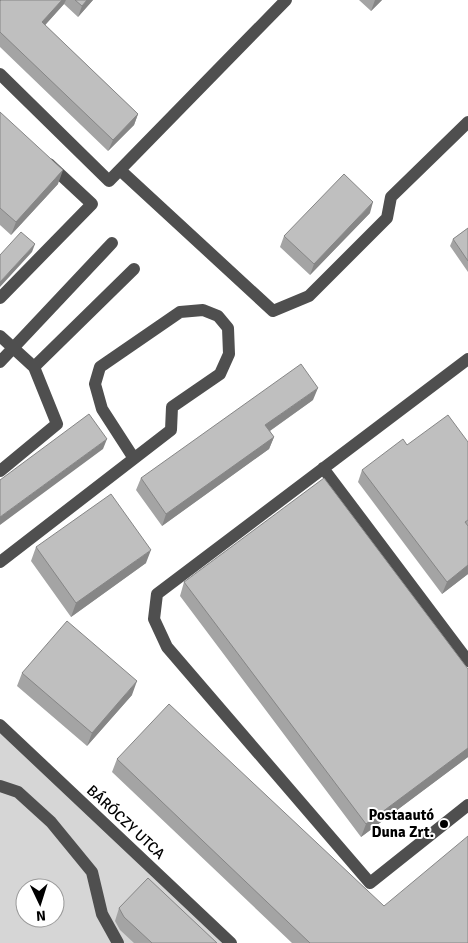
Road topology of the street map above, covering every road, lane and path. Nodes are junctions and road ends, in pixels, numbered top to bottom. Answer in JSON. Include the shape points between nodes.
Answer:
{"nodes":[{"id":1,"x":286,"y":0,"type":"edge"},
{"id":2,"x":0,"y":74,"type":"edge"},
{"id":3,"x":468,"y":122,"type":"edge"},
{"id":4,"x":42,"y":157,"type":"edge"},
{"id":5,"x":120,"y":170,"type":"junction"},
{"id":6,"x":112,"y":243,"type":"dead end"},
{"id":7,"x":134,"y":269,"type":"dead end"},
{"id":8,"x":0,"y":298,"type":"edge"},
{"id":9,"x":0,"y":336,"type":"edge"},
{"id":10,"x":13,"y":348,"type":"junction"},
{"id":11,"x":468,"y":359,"type":"edge"},
{"id":12,"x":0,"y":362,"type":"edge"},
{"id":13,"x":34,"y":368,"type":"junction"},
{"id":14,"x":133,"y":457,"type":"junction"},
{"id":15,"x":323,"y":468,"type":"junction"},
{"id":16,"x":0,"y":471,"type":"edge"},
{"id":17,"x":0,"y":562,"type":"edge"},
{"id":18,"x":468,"y":661,"type":"edge"},
{"id":19,"x":0,"y":725,"type":"edge"},
{"id":20,"x":0,"y":786,"type":"edge"},
{"id":21,"x":468,"y":805,"type":"edge"},
{"id":22,"x":118,"y":943,"type":"edge"},
{"id":23,"x":231,"y":943,"type":"edge"}],
"edges":[{"from":1,"to":5,"type":"street"},
{"from":2,"to":5,"type":"street","via":[[109,181]]},
{"from":3,"to":5,"type":"street","via":[[391,197],[387,218],[309,296],[273,311]]},
{"from":4,"to":8,"type":"street","via":[[92,204]]},
{"from":6,"to":10,"type":"street"},
{"from":7,"to":13,"type":"street"},
{"from":9,"to":10,"type":"street"},
{"from":10,"to":12,"type":"street"},
{"from":10,"to":13,"type":"street"},
{"from":11,"to":15,"type":"street"},
{"from":13,"to":16,"type":"street","via":[[57,424]]},
{"from":14,"to":14,"type":"street","via":[[171,430],[172,407],[220,374],[229,354],[228,328],[218,316],[203,310],[180,312],[100,367],[95,384],[102,409]]},
{"from":14,"to":17,"type":"street"},
{"from":15,"to":18,"type":"street"},
{"from":15,"to":21,"type":"street","via":[[157,594],[154,619],[167,647],[370,883]]},
{"from":19,"to":23,"type":"street","name":"BÁRÓCZY UTCA"},
{"from":20,"to":22,"type":"street","via":[[18,792],[50,822],[92,872],[102,914]]}]}
